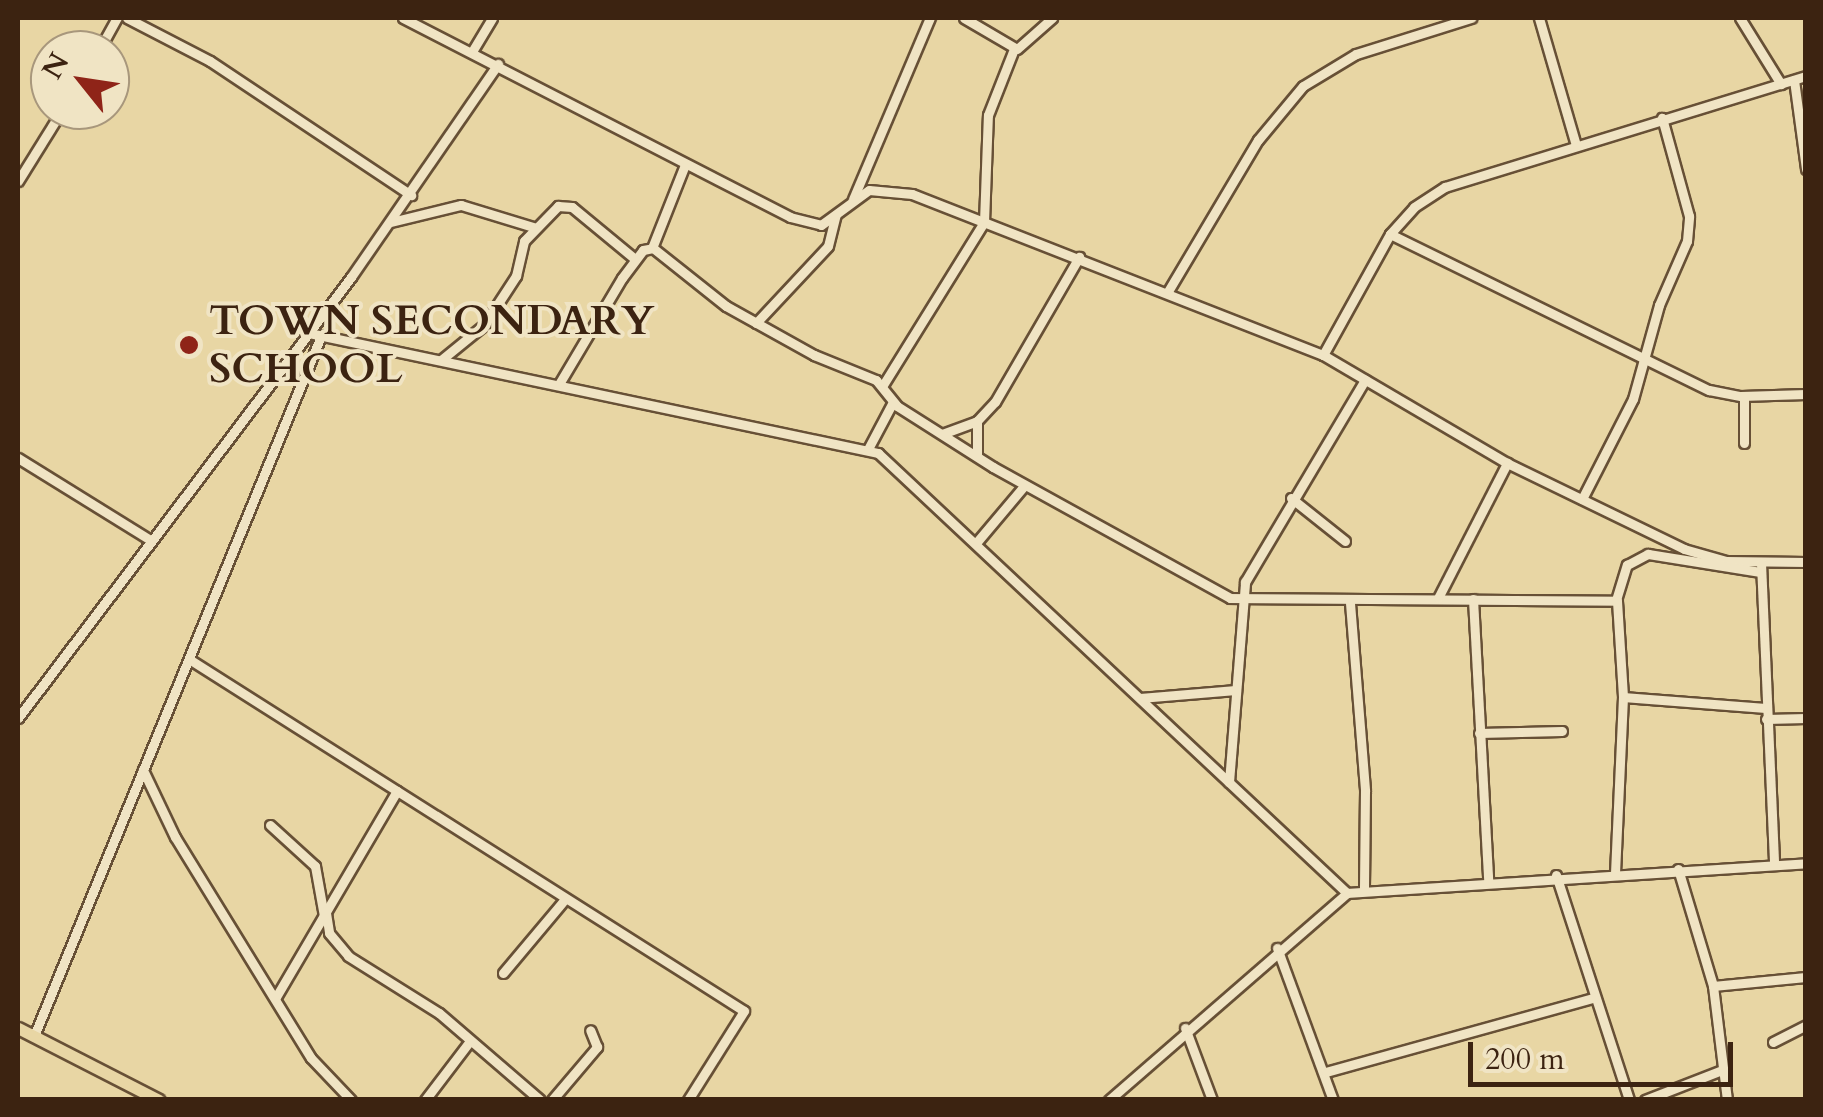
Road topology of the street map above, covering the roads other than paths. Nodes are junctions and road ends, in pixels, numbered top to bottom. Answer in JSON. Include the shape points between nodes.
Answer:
{"nodes":[{"id":1,"x":128,"y":18,"type":"edge"},
{"id":2,"x":403,"y":18,"type":"edge"},
{"id":3,"x":492,"y":18,"type":"edge"},
{"id":4,"x":930,"y":18,"type":"edge"},
{"id":5,"x":964,"y":18,"type":"edge"},
{"id":6,"x":1052,"y":18,"type":"edge"},
{"id":7,"x":1471,"y":18,"type":"edge"},
{"id":8,"x":1540,"y":18,"type":"edge"},
{"id":9,"x":1740,"y":18,"type":"edge"},
{"id":10,"x":1014,"y":49,"type":"junction"},
{"id":11,"x":473,"y":50,"type":"junction"},
{"id":12,"x":498,"y":64,"type":"junction"},
{"id":13,"x":1806,"y":76,"type":"edge"},
{"id":14,"x":1794,"y":80,"type":"junction"},
{"id":15,"x":1781,"y":84,"type":"junction"},
{"id":16,"x":1662,"y":118,"type":"junction"},
{"id":17,"x":50,"y":130,"type":"edge"},
{"id":18,"x":1576,"y":145,"type":"junction"},
{"id":19,"x":684,"y":167,"type":"junction"},
{"id":20,"x":1806,"y":170,"type":"edge"},
{"id":21,"x":18,"y":181,"type":"edge"},
{"id":22,"x":411,"y":195,"type":"junction"},
{"id":23,"x":853,"y":199,"type":"junction"},
{"id":24,"x":836,"y":216,"type":"junction"},
{"id":25,"x":391,"y":222,"type":"junction"},
{"id":26,"x":984,"y":222,"type":"junction"},
{"id":27,"x":536,"y":228,"type":"junction"},
{"id":28,"x":1390,"y":234,"type":"junction"},
{"id":29,"x":652,"y":248,"type":"junction"},
{"id":30,"x":1079,"y":257,"type":"junction"},
{"id":31,"x":635,"y":258,"type":"junction"},
{"id":32,"x":1167,"y":294,"type":"junction"},
{"id":33,"x":756,"y":323,"type":"junction"},
{"id":34,"x":309,"y":333,"type":"junction"},
{"id":35,"x":321,"y":336,"type":"junction"},
{"id":36,"x":1324,"y":355,"type":"junction"},
{"id":37,"x":1643,"y":357,"type":"junction"},
{"id":38,"x":440,"y":360,"type":"junction"},
{"id":39,"x":1365,"y":380,"type":"junction"},
{"id":40,"x":559,"y":384,"type":"junction"},
{"id":41,"x":883,"y":385,"type":"junction"},
{"id":42,"x":1806,"y":394,"type":"edge"},
{"id":43,"x":1744,"y":396,"type":"junction"},
{"id":44,"x":892,"y":402,"type":"junction"},
{"id":45,"x":977,"y":421,"type":"junction"},
{"id":46,"x":942,"y":434,"type":"junction"},
{"id":47,"x":1744,"y":443,"type":"dead end"},
{"id":48,"x":868,"y":449,"type":"junction"},
{"id":49,"x":976,"y":456,"type":"junction"},
{"id":50,"x":18,"y":458,"type":"edge"},
{"id":51,"x":1507,"y":462,"type":"junction"},
{"id":52,"x":1024,"y":486,"type":"junction"},
{"id":53,"x":1291,"y":498,"type":"junction"},
{"id":54,"x":1582,"y":499,"type":"junction"},
{"id":55,"x":150,"y":540,"type":"junction"},
{"id":56,"x":1345,"y":541,"type":"dead end"},
{"id":57,"x":976,"y":542,"type":"junction"},
{"id":58,"x":1806,"y":562,"type":"edge"},
{"id":59,"x":1761,"y":568,"type":"junction"},
{"id":60,"x":1438,"y":598,"type":"junction"},
{"id":61,"x":1473,"y":599,"type":"junction"},
{"id":62,"x":1616,"y":600,"type":"junction"},
{"id":63,"x":1239,"y":602,"type":"junction"},
{"id":64,"x":1350,"y":603,"type":"junction"},
{"id":65,"x":189,"y":660,"type":"junction"},
{"id":66,"x":1236,"y":690,"type":"junction"},
{"id":67,"x":1623,"y":697,"type":"junction"},
{"id":68,"x":1140,"y":698,"type":"junction"},
{"id":69,"x":1766,"y":714,"type":"junction"},
{"id":70,"x":18,"y":718,"type":"edge"},
{"id":71,"x":1806,"y":718,"type":"edge"},
{"id":72,"x":1562,"y":731,"type":"dead end"},
{"id":73,"x":1479,"y":733,"type":"junction"},
{"id":74,"x":143,"y":770,"type":"junction"},
{"id":75,"x":1229,"y":782,"type":"junction"},
{"id":76,"x":397,"y":791,"type":"junction"},
{"id":77,"x":270,"y":825,"type":"dead end"},
{"id":78,"x":1806,"y":863,"type":"edge"},
{"id":79,"x":1774,"y":866,"type":"junction"},
{"id":80,"x":1678,"y":869,"type":"junction"},
{"id":81,"x":1615,"y":874,"type":"junction"},
{"id":82,"x":1556,"y":875,"type":"junction"},
{"id":83,"x":1488,"y":880,"type":"junction"},
{"id":84,"x":1364,"y":889,"type":"junction"},
{"id":85,"x":1347,"y":894,"type":"junction"},
{"id":86,"x":565,"y":898,"type":"junction"},
{"id":87,"x":325,"y":914,"type":"junction"},
{"id":88,"x":1277,"y":948,"type":"junction"},
{"id":89,"x":503,"y":973,"type":"dead end"},
{"id":90,"x":1806,"y":976,"type":"edge"},
{"id":91,"x":1713,"y":986,"type":"junction"},
{"id":92,"x":276,"y":997,"type":"junction"},
{"id":93,"x":1592,"y":998,"type":"junction"},
{"id":94,"x":1806,"y":1025,"type":"edge"},
{"id":95,"x":18,"y":1028,"type":"edge"},
{"id":96,"x":1184,"y":1028,"type":"junction"},
{"id":97,"x":590,"y":1030,"type":"dead end"},
{"id":98,"x":34,"y":1036,"type":"junction"},
{"id":99,"x":470,"y":1040,"type":"junction"},
{"id":100,"x":1773,"y":1042,"type":"dead end"},
{"id":101,"x":1722,"y":1070,"type":"junction"},
{"id":102,"x":1326,"y":1072,"type":"junction"},
{"id":103,"x":160,"y":1100,"type":"edge"},
{"id":104,"x":351,"y":1100,"type":"edge"},
{"id":105,"x":425,"y":1100,"type":"edge"},
{"id":106,"x":540,"y":1100,"type":"edge"},
{"id":107,"x":552,"y":1100,"type":"edge"},
{"id":108,"x":688,"y":1100,"type":"edge"},
{"id":109,"x":1109,"y":1100,"type":"edge"},
{"id":110,"x":1212,"y":1100,"type":"edge"},
{"id":111,"x":1332,"y":1100,"type":"edge"},
{"id":112,"x":1629,"y":1100,"type":"edge"},
{"id":113,"x":1645,"y":1100,"type":"edge"},
{"id":114,"x":1727,"y":1100,"type":"edge"}],
"edges":[{"from":1,"to":22,"type":"street","via":[[210,61]]},
{"from":2,"to":11,"type":"street"},
{"from":3,"to":11,"type":"street"},
{"from":4,"to":23,"type":"street"},
{"from":5,"to":10,"type":"street"},
{"from":6,"to":10,"type":"street"},
{"from":7,"to":32,"type":"street","via":[[1356,54],[1303,86],[1258,140]]},
{"from":8,"to":18,"type":"street"},
{"from":9,"to":15,"type":"street"},
{"from":10,"to":26,"type":"street","via":[[988,115]]},
{"from":11,"to":12,"type":"street"},
{"from":12,"to":19,"type":"street"},
{"from":12,"to":22,"type":"street"},
{"from":13,"to":14,"type":"street"},
{"from":14,"to":15,"type":"street"},
{"from":14,"to":20,"type":"street"},
{"from":15,"to":16,"type":"street"},
{"from":16,"to":18,"type":"street"},
{"from":16,"to":37,"type":"street","via":[[1690,228]]},
{"from":17,"to":21,"type":"street"},
{"from":18,"to":28,"type":"street","via":[[1445,188],[1414,207]]},
{"from":19,"to":24,"type":"street","via":[[807,223]]},
{"from":19,"to":29,"type":"street"},
{"from":22,"to":25,"type":"street"},
{"from":23,"to":24,"type":"street"},
{"from":23,"to":26,"type":"street","via":[[890,188]]},
{"from":24,"to":33,"type":"street","via":[[828,246]]},
{"from":25,"to":27,"type":"street","via":[[461,205]]},
{"from":25,"to":34,"type":"street"},
{"from":26,"to":30,"type":"street"},
{"from":26,"to":41,"type":"street"},
{"from":27,"to":31,"type":"street","via":[[564,204]]},
{"from":27,"to":38,"type":"street","via":[[519,252],[515,278],[484,325]]},
{"from":28,"to":36,"type":"street"},
{"from":28,"to":37,"type":"street"},
{"from":29,"to":31,"type":"street"},
{"from":29,"to":33,"type":"street"},
{"from":30,"to":32,"type":"street"},
{"from":30,"to":45,"type":"street","via":[[1020,365]]},
{"from":31,"to":40,"type":"street"},
{"from":32,"to":36,"type":"street"},
{"from":33,"to":41,"type":"street"},
{"from":34,"to":35,"type":"street"},
{"from":34,"to":55,"type":"street"},
{"from":35,"to":38,"type":"street"},
{"from":35,"to":65,"type":"street"},
{"from":36,"to":39,"type":"street"},
{"from":37,"to":43,"type":"street","via":[[1709,390]]},
{"from":37,"to":54,"type":"street","via":[[1633,399]]},
{"from":38,"to":40,"type":"street"},
{"from":39,"to":51,"type":"street"},
{"from":39,"to":53,"type":"street"},
{"from":40,"to":48,"type":"street"},
{"from":41,"to":44,"type":"street"},
{"from":42,"to":43,"type":"street"},
{"from":43,"to":47,"type":"street"},
{"from":44,"to":46,"type":"street"},
{"from":44,"to":48,"type":"street"},
{"from":45,"to":46,"type":"street"},
{"from":45,"to":49,"type":"street"},
{"from":46,"to":49,"type":"street"},
{"from":48,"to":57,"type":"street"},
{"from":49,"to":52,"type":"street"},
{"from":50,"to":55,"type":"street"},
{"from":51,"to":54,"type":"street"},
{"from":51,"to":60,"type":"street"},
{"from":52,"to":57,"type":"street"},
{"from":52,"to":63,"type":"street"},
{"from":53,"to":56,"type":"street"},
{"from":53,"to":63,"type":"street"},
{"from":54,"to":59,"type":"street","via":[[1684,549]]},
{"from":55,"to":70,"type":"street"},
{"from":57,"to":68,"type":"street"},
{"from":58,"to":59,"type":"street"},
{"from":59,"to":62,"type":"street","via":[[1648,554],[1628,565]]},
{"from":59,"to":69,"type":"street"},
{"from":60,"to":61,"type":"street"},
{"from":60,"to":64,"type":"street"},
{"from":61,"to":62,"type":"street"},
{"from":61,"to":73,"type":"street"},
{"from":62,"to":67,"type":"street","via":[[1622,608]]},
{"from":63,"to":64,"type":"street"},
{"from":63,"to":66,"type":"street"},
{"from":64,"to":84,"type":"street","via":[[1365,791]]},
{"from":65,"to":74,"type":"street"},
{"from":65,"to":76,"type":"street"},
{"from":66,"to":68,"type":"street"},
{"from":66,"to":75,"type":"street"},
{"from":67,"to":69,"type":"street"},
{"from":67,"to":81,"type":"street"},
{"from":68,"to":75,"type":"street"},
{"from":69,"to":71,"type":"street"},
{"from":69,"to":79,"type":"street"},
{"from":72,"to":73,"type":"street"},
{"from":73,"to":83,"type":"street"},
{"from":74,"to":92,"type":"street","via":[[175,837]]},
{"from":74,"to":98,"type":"street"},
{"from":75,"to":85,"type":"street"},
{"from":76,"to":86,"type":"street"},
{"from":76,"to":87,"type":"street"},
{"from":77,"to":87,"type":"street","via":[[315,866]]},
{"from":78,"to":79,"type":"street"},
{"from":79,"to":80,"type":"street"},
{"from":80,"to":81,"type":"street"},
{"from":80,"to":91,"type":"street"},
{"from":81,"to":82,"type":"street"},
{"from":82,"to":83,"type":"street"},
{"from":82,"to":93,"type":"street"},
{"from":83,"to":84,"type":"street"},
{"from":84,"to":85,"type":"street"},
{"from":85,"to":88,"type":"street"},
{"from":86,"to":89,"type":"street"},
{"from":86,"to":108,"type":"street","via":[[744,1010]]},
{"from":87,"to":92,"type":"street"},
{"from":87,"to":99,"type":"street","via":[[329,933],[348,956],[413,994]]},
{"from":88,"to":96,"type":"street"},
{"from":88,"to":102,"type":"street"},
{"from":90,"to":91,"type":"street"},
{"from":91,"to":101,"type":"street"},
{"from":92,"to":104,"type":"street","via":[[321,1072]]},
{"from":93,"to":102,"type":"street"},
{"from":93,"to":112,"type":"street"},
{"from":94,"to":100,"type":"street"},
{"from":95,"to":98,"type":"main road"},
{"from":96,"to":109,"type":"street"},
{"from":96,"to":110,"type":"street"},
{"from":97,"to":107,"type":"street","via":[[597,1047]]},
{"from":98,"to":103,"type":"main road"},
{"from":99,"to":105,"type":"street"},
{"from":99,"to":106,"type":"street"},
{"from":101,"to":113,"type":"street"},
{"from":101,"to":114,"type":"street"},
{"from":102,"to":111,"type":"street"}]}
